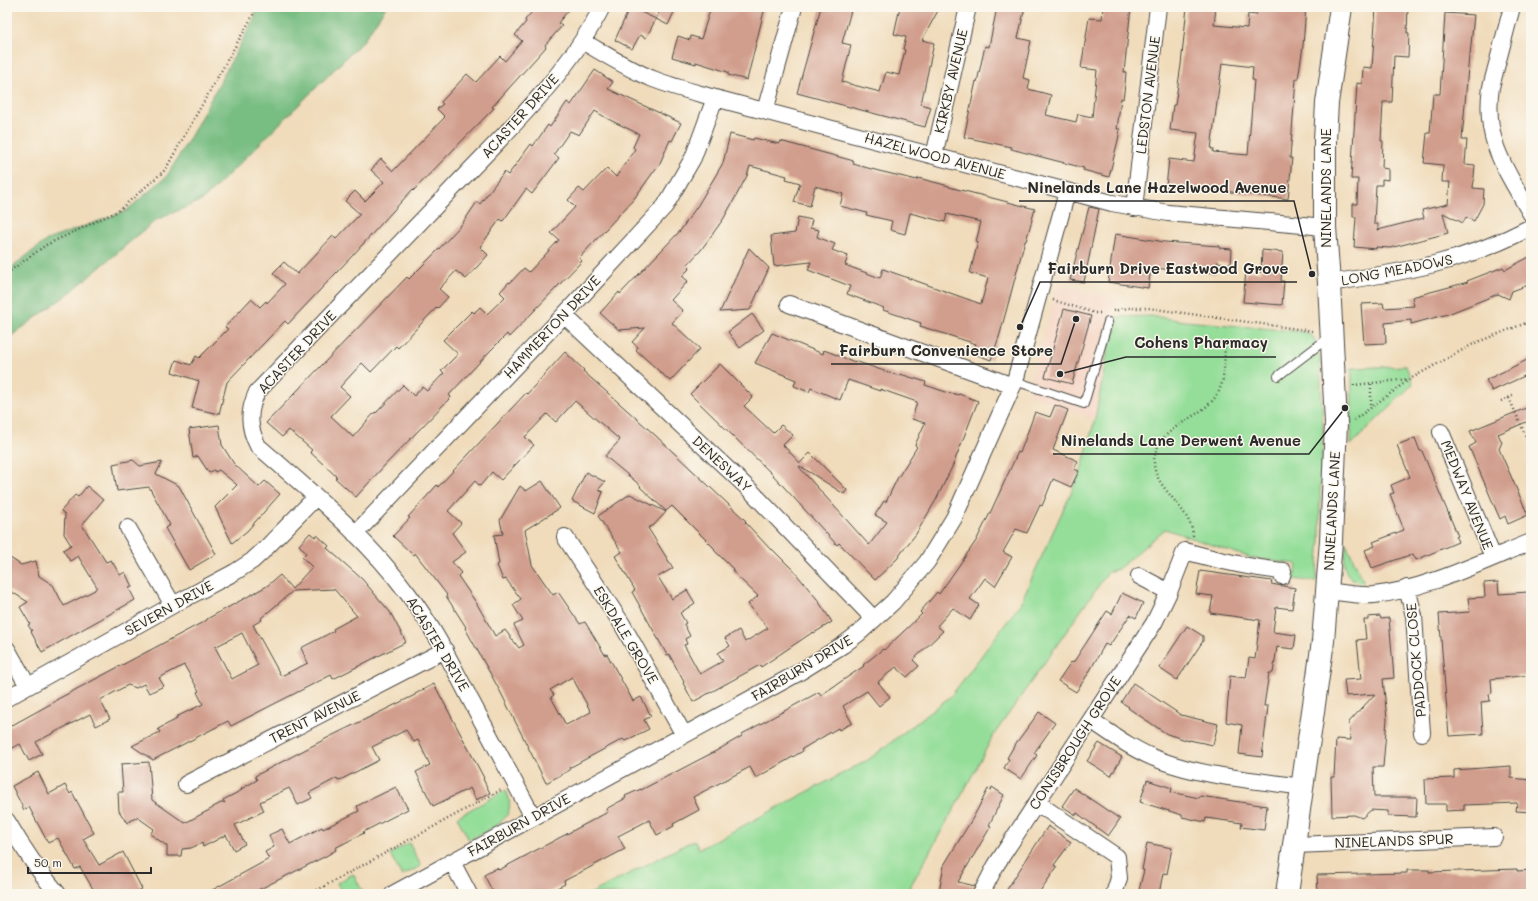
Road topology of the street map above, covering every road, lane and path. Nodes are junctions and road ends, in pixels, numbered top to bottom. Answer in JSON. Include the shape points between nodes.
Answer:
{"nodes":[{"id":1,"x":251,"y":7,"type":"edge"},
{"id":2,"x":602,"y":7,"type":"edge"},
{"id":3,"x":794,"y":7,"type":"edge"},
{"id":4,"x":968,"y":7,"type":"edge"},
{"id":5,"x":1158,"y":7,"type":"edge"},
{"id":6,"x":1341,"y":7,"type":"edge"},
{"id":7,"x":1512,"y":7,"type":"edge"},
{"id":8,"x":582,"y":41,"type":"junction"},
{"id":9,"x":715,"y":98,"type":"junction"},
{"id":10,"x":765,"y":111,"type":"junction"},
{"id":11,"x":934,"y":156,"type":"junction"},
{"id":12,"x":1066,"y":192,"type":"junction"},
{"id":13,"x":1134,"y":208,"type":"junction"},
{"id":14,"x":1531,"y":214,"type":"edge"},
{"id":15,"x":1531,"y":226,"type":"edge"},
{"id":16,"x":1325,"y":227,"type":"junction"},
{"id":17,"x":7,"y":273,"type":"edge"},
{"id":18,"x":1329,"y":283,"type":"junction"},
{"id":19,"x":1039,"y":295,"type":"junction"},
{"id":20,"x":789,"y":304,"type":"dead end"},
{"id":21,"x":1101,"y":312,"type":"dead end"},
{"id":22,"x":1107,"y":312,"type":"dead end"},
{"id":23,"x":564,"y":315,"type":"junction"},
{"id":24,"x":1531,"y":321,"type":"edge"},
{"id":25,"x":1108,"y":322,"type":"dead end"},
{"id":26,"x":1332,"y":335,"type":"junction"},
{"id":27,"x":1225,"y":342,"type":"dead end"},
{"id":28,"x":1278,"y":376,"type":"dead end"},
{"id":29,"x":1410,"y":379,"type":"junction"},
{"id":30,"x":1014,"y":383,"type":"junction"},
{"id":31,"x":1371,"y":384,"type":"junction"},
{"id":32,"x":1354,"y":391,"type":"dead end"},
{"id":33,"x":1515,"y":395,"type":"dead end"},
{"id":34,"x":1510,"y":398,"type":"junction"},
{"id":35,"x":1501,"y":401,"type":"dead end"},
{"id":36,"x":1371,"y":408,"type":"junction"},
{"id":37,"x":1336,"y":423,"type":"junction"},
{"id":38,"x":1442,"y":432,"type":"dead end"},
{"id":39,"x":1531,"y":448,"type":"edge"},
{"id":40,"x":316,"y":497,"type":"junction"},
{"id":41,"x":128,"y":528,"type":"dead end"},
{"id":42,"x":356,"y":534,"type":"junction"},
{"id":43,"x":566,"y":537,"type":"dead end"},
{"id":44,"x":1531,"y":542,"type":"edge"},
{"id":45,"x":1188,"y":552,"type":"junction"},
{"id":46,"x":1493,"y":557,"type":"junction"},
{"id":47,"x":1139,"y":576,"type":"dead end"},
{"id":48,"x":1282,"y":576,"type":"dead end"},
{"id":49,"x":1407,"y":588,"type":"junction"},
{"id":50,"x":1328,"y":591,"type":"junction"},
{"id":51,"x":1169,"y":592,"type":"junction"},
{"id":52,"x":173,"y":604,"type":"junction"},
{"id":53,"x":874,"y":619,"type":"junction"},
{"id":54,"x":7,"y":649,"type":"edge"},
{"id":55,"x":444,"y":650,"type":"junction"},
{"id":56,"x":28,"y":686,"type":"junction"},
{"id":57,"x":7,"y":698,"type":"edge"},
{"id":58,"x":1090,"y":720,"type":"junction"},
{"id":59,"x":1422,"y":733,"type":"dead end"},
{"id":60,"x":684,"y":735,"type":"junction"},
{"id":61,"x":514,"y":782,"type":"junction"},
{"id":62,"x":186,"y":784,"type":"dead end"},
{"id":63,"x":1302,"y":788,"type":"junction"},
{"id":64,"x":1037,"y":803,"type":"junction"},
{"id":65,"x":534,"y":817,"type":"junction"},
{"id":66,"x":7,"y":821,"type":"edge"},
{"id":67,"x":1494,"y":837,"type":"dead end"},
{"id":68,"x":1295,"y":845,"type":"junction"},
{"id":69,"x":452,"y":862,"type":"junction"},
{"id":70,"x":1115,"y":891,"type":"dead end"},
{"id":71,"x":58,"y":894,"type":"edge"},
{"id":72,"x":310,"y":894,"type":"edge"},
{"id":73,"x":393,"y":894,"type":"edge"},
{"id":74,"x":469,"y":894,"type":"edge"},
{"id":75,"x":981,"y":894,"type":"edge"},
{"id":76,"x":1288,"y":894,"type":"edge"}],
"edges":[{"from":1,"to":17,"type":"path","via":[[253,14],[165,170],[118,211],[46,245]]},
{"from":2,"to":8,"type":"street","name":"ACASTER DRIVE"},
{"from":3,"to":10,"type":"street"},
{"from":4,"to":11,"type":"street","name":"KIRKBY AVENUE"},
{"from":5,"to":13,"type":"street","name":"LEDSTON AVENUE"},
{"from":6,"to":16,"type":"street","name":"NINELANDS LANE","via":[[1327,103]]},
{"from":7,"to":14,"type":"street","via":[[1491,87],[1489,119],[1496,150]]},
{"from":8,"to":9,"type":"street","name":"HAZELWOOD AVENUE","via":[[653,79]]},
{"from":8,"to":40,"type":"street","name":"ACASTER DRIVE","via":[[537,99],[257,392],[252,402],[250,425],[258,446]]},
{"from":9,"to":10,"type":"street","name":"HAZELWOOD AVENUE"},
{"from":9,"to":23,"type":"street","name":"HAMMERTON DRIVE","via":[[693,158],[664,206]]},
{"from":10,"to":11,"type":"street","name":"HAZELWOOD AVENUE"},
{"from":11,"to":12,"type":"street","name":"HAZELWOOD AVENUE"},
{"from":12,"to":13,"type":"street","name":"HAZELWOOD AVENUE"},
{"from":12,"to":19,"type":"street","name":"FAIRBURN DRIVE"},
{"from":13,"to":16,"type":"street","name":"HAZELWOOD AVENUE"},
{"from":15,"to":18,"type":"street","name":"LONG MEADOWS","via":[[1485,249],[1438,264]]},
{"from":16,"to":18,"type":"street","name":"NINELANDS LANE"},
{"from":18,"to":26,"type":"street","name":"NINELANDS LANE"},
{"from":19,"to":21,"type":"path","via":[[1095,313]]},
{"from":19,"to":30,"type":"street","name":"FAIRBURN DRIVE"},
{"from":20,"to":30,"type":"street"},
{"from":22,"to":26,"type":"path","via":[[1148,308]]},
{"from":23,"to":42,"type":"street","name":"HAMMERTON DRIVE"},
{"from":23,"to":53,"type":"street","name":"DENESWAY","via":[[751,491]]},
{"from":24,"to":29,"type":"path","via":[[1475,343]]},
{"from":25,"to":30,"type":"lane","via":[[1084,404]]},
{"from":26,"to":28,"type":"lane"},
{"from":26,"to":37,"type":"street","name":"NINELANDS LANE"},
{"from":27,"to":45,"type":"path","via":[[1223,378],[1213,401],[1171,429],[1157,448],[1155,456],[1155,473],[1192,526],[1193,543]]},
{"from":29,"to":31,"type":"path"},
{"from":29,"to":36,"type":"path"},
{"from":30,"to":53,"type":"street","name":"FAIRBURN DRIVE","via":[[954,518],[941,541],[911,582]]},
{"from":31,"to":32,"type":"path","via":[[1354,385]]},
{"from":31,"to":36,"type":"path"},
{"from":33,"to":34,"type":"path"},
{"from":34,"to":35,"type":"path"},
{"from":34,"to":39,"type":"path"},
{"from":36,"to":37,"type":"path","via":[[1352,422]]},
{"from":37,"to":50,"type":"street","name":"NINELANDS LANE"},
{"from":38,"to":46,"type":"street","name":"MEDWAY AVENUE"},
{"from":40,"to":42,"type":"street","name":"ACASTER DRIVE"},
{"from":40,"to":52,"type":"street","name":"SEVERN DRIVE","via":[[252,561]]},
{"from":41,"to":52,"type":"street"},
{"from":42,"to":55,"type":"street","name":"ACASTER DRIVE","via":[[409,594]]},
{"from":43,"to":60,"type":"street","name":"ESKDALE GROVE","via":[[622,624]]},
{"from":44,"to":46,"type":"street"},
{"from":45,"to":48,"type":"street","via":[[1265,570],[1283,571]]},
{"from":45,"to":51,"type":"street","name":"CONISBROUGH GROVE"},
{"from":46,"to":49,"type":"street","via":[[1431,582]]},
{"from":47,"to":51,"type":"street"},
{"from":49,"to":50,"type":"street","via":[[1372,595]]},
{"from":49,"to":59,"type":"street","name":"PADDOCK CLOSE","via":[[1414,616]]},
{"from":50,"to":63,"type":"street","name":"NINELANDS LANE"},
{"from":51,"to":58,"type":"street","name":"CONISBROUGH GROVE","via":[[1154,623]]},
{"from":52,"to":56,"type":"street","name":"SEVERN DRIVE"},
{"from":53,"to":60,"type":"street","name":"FAIRBURN DRIVE","via":[[826,656]]},
{"from":54,"to":56,"type":"street"},
{"from":55,"to":61,"type":"street","name":"ACASTER DRIVE"},
{"from":55,"to":62,"type":"street","name":"TRENT AVENUE"},
{"from":56,"to":57,"type":"street","name":"SEVERN DRIVE"},
{"from":58,"to":63,"type":"street","via":[[1127,745],[1160,761],[1190,771]]},
{"from":58,"to":64,"type":"street","name":"CONISBROUGH GROVE"},
{"from":60,"to":65,"type":"street","name":"FAIRBURN DRIVE"},
{"from":61,"to":65,"type":"street","name":"ACASTER DRIVE"},
{"from":61,"to":72,"type":"path"},
{"from":63,"to":68,"type":"street","name":"NINELANDS LANE"},
{"from":64,"to":70,"type":"street","via":[[1117,857],[1119,878]]},
{"from":64,"to":75,"type":"street","name":"CONISBROUGH GROVE","via":[[996,865]]},
{"from":65,"to":69,"type":"street","name":"FAIRBURN DRIVE"},
{"from":66,"to":71,"type":"street","via":[[26,853]]},
{"from":67,"to":68,"type":"street","name":"NINELANDS SPUR"},
{"from":68,"to":76,"type":"street","name":"NINELANDS LANE"},
{"from":69,"to":73,"type":"street","name":"FAIRBURN DRIVE"},
{"from":69,"to":74,"type":"street"}]}
